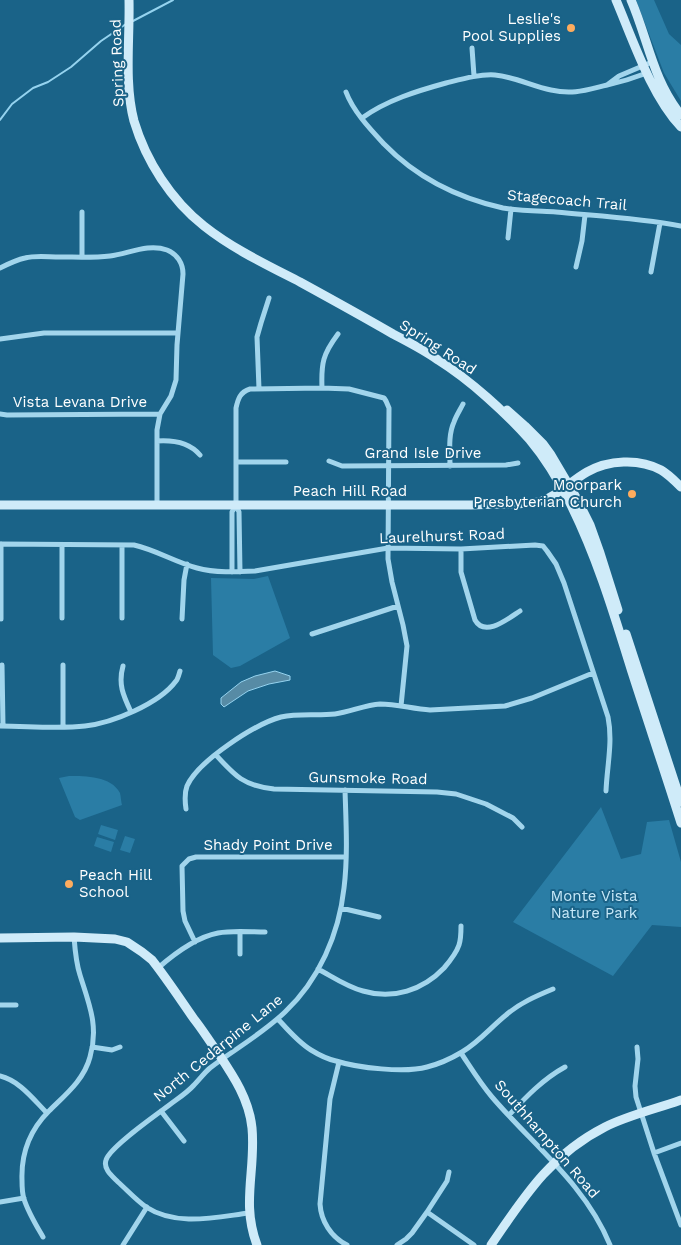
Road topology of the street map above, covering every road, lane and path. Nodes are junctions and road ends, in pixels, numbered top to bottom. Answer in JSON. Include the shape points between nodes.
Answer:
{"nodes":[{"id":1,"x":129,"y":0,"type":"edge"},
{"id":2,"x":616,"y":0,"type":"edge"},
{"id":3,"x":630,"y":0,"type":"edge"},
{"id":4,"x":132,"y":8,"type":"edge"},
{"id":5,"x":472,"y":48,"type":"dead end"},
{"id":6,"x":649,"y":67,"type":"junction"},
{"id":7,"x":474,"y":76,"type":"junction"},
{"id":8,"x":346,"y":92,"type":"dead end"},
{"id":9,"x":681,"y":115,"type":"edge"},
{"id":10,"x":362,"y":118,"type":"junction"},
{"id":11,"x":681,"y":127,"type":"edge"},
{"id":12,"x":511,"y":209,"type":"junction"},
{"id":13,"x":82,"y":212,"type":"dead end"},
{"id":14,"x":585,"y":214,"type":"junction"},
{"id":15,"x":660,"y":223,"type":"junction"},
{"id":16,"x":681,"y":226,"type":"edge"},
{"id":17,"x":508,"y":238,"type":"dead end"},
{"id":18,"x":82,"y":258,"type":"junction"},
{"id":19,"x":576,"y":267,"type":"dead end"},
{"id":20,"x":0,"y":268,"type":"edge"},
{"id":21,"x":651,"y":272,"type":"dead end"},
{"id":22,"x":269,"y":298,"type":"dead end"},
{"id":23,"x":178,"y":333,"type":"junction"},
{"id":24,"x":338,"y":334,"type":"dead end"},
{"id":25,"x":0,"y":339,"type":"edge"},
{"id":26,"x":322,"y":388,"type":"junction"},
{"id":27,"x":259,"y":389,"type":"junction"},
{"id":28,"x":463,"y":404,"type":"dead end"},
{"id":29,"x":0,"y":414,"type":"edge"},
{"id":30,"x":160,"y":414,"type":"junction"},
{"id":31,"x":157,"y":441,"type":"junction"},
{"id":32,"x":200,"y":455,"type":"dead end"},
{"id":33,"x":330,"y":460,"type":"dead end"},
{"id":34,"x":236,"y":462,"type":"junction"},
{"id":35,"x":286,"y":462,"type":"dead end"},
{"id":36,"x":518,"y":463,"type":"dead end"},
{"id":37,"x":388,"y":466,"type":"junction"},
{"id":38,"x":450,"y":466,"type":"junction"},
{"id":39,"x":566,"y":487,"type":"junction"},
{"id":40,"x":681,"y":487,"type":"edge"},
{"id":41,"x":157,"y":504,"type":"junction"},
{"id":42,"x":0,"y":505,"type":"edge"},
{"id":43,"x":236,"y":505,"type":"junction"},
{"id":44,"x":388,"y":505,"type":"junction"},
{"id":45,"x":0,"y":544,"type":"edge"},
{"id":46,"x":62,"y":544,"type":"junction"},
{"id":47,"x":122,"y":545,"type":"junction"},
{"id":48,"x":388,"y":548,"type":"junction"},
{"id":49,"x":461,"y":549,"type":"junction"},
{"id":50,"x":187,"y":564,"type":"junction"},
{"id":51,"x":232,"y":572,"type":"junction"},
{"id":52,"x":240,"y":572,"type":"junction"},
{"id":53,"x":398,"y":606,"type":"junction"},
{"id":54,"x":520,"y":611,"type":"dead end"},
{"id":55,"x":62,"y":618,"type":"dead end"},
{"id":56,"x":122,"y":618,"type":"dead end"},
{"id":57,"x":1,"y":619,"type":"edge"},
{"id":58,"x":182,"y":619,"type":"dead end"},
{"id":59,"x":312,"y":634,"type":"dead end"},
{"id":60,"x":2,"y":665,"type":"dead end"},
{"id":61,"x":63,"y":665,"type":"dead end"},
{"id":62,"x":123,"y":666,"type":"dead end"},
{"id":63,"x":180,"y":671,"type":"dead end"},
{"id":64,"x":593,"y":673,"type":"junction"},
{"id":65,"x":401,"y":706,"type":"junction"},
{"id":66,"x":131,"y":712,"type":"junction"},
{"id":67,"x":2,"y":726,"type":"edge"},
{"id":68,"x":63,"y":726,"type":"junction"},
{"id":69,"x":216,"y":755,"type":"junction"},
{"id":70,"x":345,"y":790,"type":"junction"},
{"id":71,"x":606,"y":792,"type":"dead end"},
{"id":72,"x":681,"y":802,"type":"edge"},
{"id":73,"x":186,"y":809,"type":"dead end"},
{"id":74,"x":681,"y":823,"type":"edge"},
{"id":75,"x":522,"y":827,"type":"dead end"},
{"id":76,"x":346,"y":857,"type":"junction"},
{"id":77,"x":341,"y":908,"type":"junction"},
{"id":78,"x":379,"y":917,"type":"dead end"},
{"id":79,"x":461,"y":926,"type":"dead end"},
{"id":80,"x":240,"y":932,"type":"junction"},
{"id":81,"x":265,"y":932,"type":"dead end"},
{"id":82,"x":74,"y":937,"type":"junction"},
{"id":83,"x":0,"y":938,"type":"edge"},
{"id":84,"x":194,"y":942,"type":"junction"},
{"id":85,"x":240,"y":954,"type":"dead end"},
{"id":86,"x":158,"y":968,"type":"junction"},
{"id":87,"x":318,"y":969,"type":"junction"},
{"id":88,"x":553,"y":989,"type":"dead end"},
{"id":89,"x":0,"y":1005,"type":"edge"},
{"id":90,"x":16,"y":1005,"type":"dead end"},
{"id":91,"x":278,"y":1019,"type":"junction"},
{"id":92,"x":92,"y":1047,"type":"junction"},
{"id":93,"x":120,"y":1047,"type":"dead end"},
{"id":94,"x":638,"y":1047,"type":"dead end"},
{"id":95,"x":461,"y":1053,"type":"junction"},
{"id":96,"x":222,"y":1060,"type":"junction"},
{"id":97,"x":339,"y":1062,"type":"junction"},
{"id":98,"x":565,"y":1067,"type":"dead end"},
{"id":99,"x":0,"y":1076,"type":"edge"},
{"id":100,"x":681,"y":1100,"type":"edge"},
{"id":101,"x":162,"y":1111,"type":"junction"},
{"id":102,"x":47,"y":1113,"type":"junction"},
{"id":103,"x":641,"y":1113,"type":"junction"},
{"id":104,"x":509,"y":1116,"type":"junction"},
{"id":105,"x":184,"y":1141,"type":"dead end"},
{"id":106,"x":681,"y":1143,"type":"edge"},
{"id":107,"x":654,"y":1153,"type":"junction"},
{"id":108,"x":554,"y":1163,"type":"junction"},
{"id":109,"x":449,"y":1172,"type":"dead end"},
{"id":110,"x":24,"y":1198,"type":"junction"},
{"id":111,"x":0,"y":1202,"type":"edge"},
{"id":112,"x":147,"y":1207,"type":"junction"},
{"id":113,"x":427,"y":1212,"type":"junction"},
{"id":114,"x":249,"y":1213,"type":"junction"},
{"id":115,"x":679,"y":1215,"type":"edge"},
{"id":116,"x":681,"y":1225,"type":"edge"},
{"id":117,"x":43,"y":1237,"type":"dead end"},
{"id":118,"x":123,"y":1245,"type":"edge"},
{"id":119,"x":257,"y":1245,"type":"edge"},
{"id":120,"x":347,"y":1245,"type":"edge"},
{"id":121,"x":397,"y":1245,"type":"edge"},
{"id":122,"x":474,"y":1245,"type":"edge"},
{"id":123,"x":491,"y":1245,"type":"edge"},
{"id":124,"x":610,"y":1245,"type":"edge"}],
"edges":[{"from":1,"to":4,"type":"street","name":"Spring Road"},
{"from":2,"to":6,"type":"street"},
{"from":3,"to":6,"type":"street","via":[[636,11]]},
{"from":4,"to":39,"type":"street","name":"Spring Road","via":[[131,48],[137,114],[149,150],[184,200],[244,248],[458,368],[535,436],[551,455]]},
{"from":5,"to":7,"type":"street"},
{"from":6,"to":7,"type":"street","via":[[587,91],[566,92],[509,77]]},
{"from":6,"to":9,"type":"street"},
{"from":6,"to":11,"type":"street","via":[[668,110]]},
{"from":7,"to":10,"type":"street","via":[[397,99]]},
{"from":8,"to":10,"type":"street","name":"Stagecoach Trail"},
{"from":10,"to":12,"type":"street","name":"Stagecoach Trail","via":[[389,149],[426,178],[466,197]]},
{"from":12,"to":14,"type":"street","name":"Stagecoach Trail"},
{"from":12,"to":17,"type":"street"},
{"from":13,"to":18,"type":"street"},
{"from":14,"to":15,"type":"street","name":"Stagecoach Trail"},
{"from":14,"to":19,"type":"street"},
{"from":15,"to":16,"type":"street","name":"Stagecoach Trail"},
{"from":15,"to":21,"type":"street"},
{"from":18,"to":20,"type":"street","via":[[37,256]]},
{"from":18,"to":23,"type":"street","via":[[147,248],[167,251],[177,258],[183,274]]},
{"from":22,"to":27,"type":"street","via":[[257,338]]},
{"from":23,"to":25,"type":"street","via":[[44,333]]},
{"from":23,"to":30,"type":"street","via":[[176,380],[169,401]]},
{"from":24,"to":26,"type":"street","via":[[323,359]]},
{"from":26,"to":27,"type":"street"},
{"from":26,"to":37,"type":"street","via":[[349,389],[384,398],[389,408]]},
{"from":27,"to":34,"type":"street","via":[[244,391],[238,399]]},
{"from":28,"to":38,"type":"street","via":[[452,428]]},
{"from":29,"to":30,"type":"street","name":"Vista Levana Drive"},
{"from":30,"to":31,"type":"street"},
{"from":31,"to":32,"type":"street","via":[[184,444]]},
{"from":31,"to":41,"type":"street"},
{"from":33,"to":37,"type":"street","name":"Grand Isle Drive","via":[[342,466]]},
{"from":34,"to":35,"type":"street"},
{"from":34,"to":43,"type":"street"},
{"from":36,"to":38,"type":"street","name":"Grand Isle Drive"},
{"from":37,"to":38,"type":"street","name":"Grand Isle Drive"},
{"from":37,"to":44,"type":"street"},
{"from":39,"to":40,"type":"street","name":"Peach Hill Road","via":[[588,471],[628,462],[662,470]]},
{"from":39,"to":44,"type":"street","name":"Peach Hill Road","via":[[532,503]]},
{"from":39,"to":72,"type":"street","name":"Spring Road","via":[[590,525]]},
{"from":39,"to":74,"type":"street","name":"Spring Road","via":[[598,567]]},
{"from":41,"to":42,"type":"street","name":"Peach Hill Road"},
{"from":41,"to":43,"type":"street","name":"Peach Hill Road"},
{"from":43,"to":44,"type":"street","name":"Peach Hill Road"},
{"from":43,"to":51,"type":"street","via":[[232,512]]},
{"from":43,"to":52,"type":"street","via":[[239,512]]},
{"from":44,"to":48,"type":"street"},
{"from":45,"to":46,"type":"street","name":"Laurelhurst Road"},
{"from":45,"to":57,"type":"street"},
{"from":46,"to":47,"type":"street","name":"Laurelhurst Road"},
{"from":46,"to":55,"type":"street"},
{"from":47,"to":50,"type":"street","name":"Laurelhurst Road","via":[[145,547]]},
{"from":47,"to":56,"type":"street"},
{"from":48,"to":49,"type":"street","name":"Laurelhurst Road"},
{"from":48,"to":52,"type":"street","name":"Laurelhurst Road"},
{"from":48,"to":53,"type":"street","via":[[388,565]]},
{"from":49,"to":54,"type":"street","via":[[461,572],[479,626],[492,627]]},
{"from":49,"to":64,"type":"street","name":"Laurelhurst Road","via":[[542,546],[556,564],[564,583]]},
{"from":50,"to":51,"type":"street","name":"Laurelhurst Road"},
{"from":50,"to":58,"type":"street"},
{"from":51,"to":52,"type":"street","name":"Laurelhurst Road"},
{"from":53,"to":59,"type":"street"},
{"from":53,"to":65,"type":"street","via":[[407,646]]},
{"from":60,"to":67,"type":"street"},
{"from":61,"to":68,"type":"street"},
{"from":62,"to":66,"type":"street","via":[[122,691]]},
{"from":63,"to":66,"type":"street","via":[[166,692]]},
{"from":64,"to":65,"type":"street","via":[[505,706],[430,710]]},
{"from":64,"to":71,"type":"street","name":"Laurelhurst Road","via":[[610,726]]},
{"from":65,"to":69,"type":"street","via":[[372,705],[336,714],[280,718],[240,737]]},
{"from":66,"to":68,"type":"street","via":[[98,724]]},
{"from":67,"to":68,"type":"street"},
{"from":69,"to":70,"type":"street","name":"Gunsmoke Road","via":[[234,774],[254,786]]},
{"from":69,"to":73,"type":"street","via":[[190,781],[185,794]]},
{"from":70,"to":75,"type":"street","name":"Gunsmoke Road","via":[[456,794],[497,809]]},
{"from":70,"to":76,"type":"street","name":"North Cedarpine Lane"},
{"from":76,"to":77,"type":"street","name":"North Cedarpine Lane"},
{"from":76,"to":84,"type":"street","name":"Shady Point Drive","via":[[189,859],[182,866],[182,899],[185,921]]},
{"from":77,"to":78,"type":"street"},
{"from":77,"to":87,"type":"street","name":"North Cedarpine Lane"},
{"from":79,"to":87,"type":"street","via":[[459,946],[448,964],[427,983],[407,992],[383,995],[365,992]]},
{"from":80,"to":81,"type":"street"},
{"from":80,"to":84,"type":"street","via":[[216,934]]},
{"from":80,"to":85,"type":"street"},
{"from":82,"to":83,"type":"street"},
{"from":82,"to":86,"type":"street","via":[[127,942]]},
{"from":82,"to":92,"type":"street","via":[[78,969],[92,1015]]},
{"from":84,"to":86,"type":"street"},
{"from":86,"to":96,"type":"street"},
{"from":87,"to":91,"type":"street","name":"North Cedarpine Lane"},
{"from":88,"to":95,"type":"street","via":[[514,1009]]},
{"from":89,"to":90,"type":"street"},
{"from":91,"to":96,"type":"street","name":"North Cedarpine Lane"},
{"from":91,"to":97,"type":"street","via":[[304,1045]]},
{"from":92,"to":93,"type":"street","via":[[112,1050]]},
{"from":92,"to":102,"type":"street","via":[[90,1058],[74,1086]]},
{"from":94,"to":103,"type":"street","via":[[635,1086]]},
{"from":95,"to":97,"type":"street","via":[[412,1070]]},
{"from":95,"to":104,"type":"street","name":"Southhampton Road"},
{"from":96,"to":101,"type":"street","name":"North Cedarpine Lane"},
{"from":96,"to":114,"type":"street","via":[[240,1086],[252,1127]]},
{"from":97,"to":120,"type":"street","via":[[330,1099],[320,1204],[325,1223],[334,1236]]},
{"from":98,"to":104,"type":"street","via":[[537,1087]]},
{"from":99,"to":102,"type":"street","via":[[23,1089]]},
{"from":100,"to":103,"type":"street"},
{"from":101,"to":105,"type":"street"},
{"from":101,"to":112,"type":"street","name":"North Cedarpine Lane","via":[[128,1136],[106,1159],[106,1168]]},
{"from":102,"to":110,"type":"street","via":[[32,1132],[23,1157]]},
{"from":103,"to":107,"type":"street"},
{"from":103,"to":108,"type":"street","via":[[600,1130]]},
{"from":104,"to":108,"type":"street","name":"Southhampton Road"},
{"from":106,"to":107,"type":"street"},
{"from":107,"to":115,"type":"street"},
{"from":108,"to":123,"type":"street"},
{"from":108,"to":124,"type":"street","name":"Southhampton Road","via":[[590,1207]]},
{"from":109,"to":113,"type":"street","via":[[447,1181]]},
{"from":110,"to":111,"type":"street"},
{"from":110,"to":117,"type":"street"},
{"from":112,"to":114,"type":"street","name":"North Cedarpine Lane","via":[[174,1218],[190,1219]]},
{"from":112,"to":118,"type":"street"},
{"from":113,"to":121,"type":"street","via":[[412,1233]]},
{"from":113,"to":122,"type":"street"},
{"from":114,"to":119,"type":"street"},
{"from":115,"to":116,"type":"street"}]}
